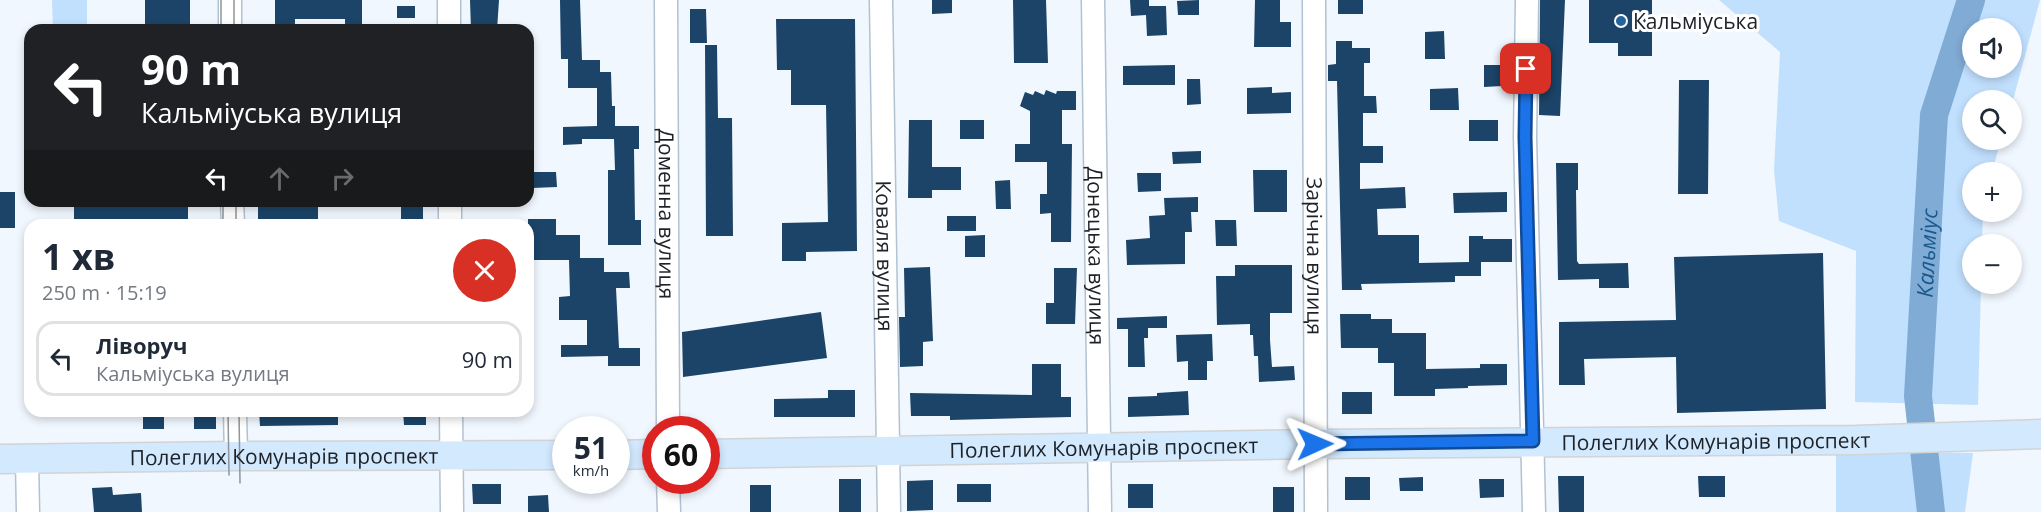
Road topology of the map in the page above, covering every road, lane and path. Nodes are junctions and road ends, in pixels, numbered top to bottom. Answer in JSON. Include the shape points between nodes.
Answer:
{"nodes":[{"id":1,"x":230,"y":0,"type":"edge"},
{"id":2,"x":449,"y":0,"type":"edge"},
{"id":3,"x":666,"y":0,"type":"edge"},
{"id":4,"x":881,"y":0,"type":"edge"},
{"id":5,"x":1093,"y":0,"type":"edge"},
{"id":6,"x":1314,"y":0,"type":"edge"},
{"id":7,"x":1527,"y":0,"type":"edge"},
{"id":8,"x":230,"y":24,"type":"edge"},
{"id":9,"x":449,"y":24,"type":"edge"},
{"id":10,"x":668,"y":416,"type":"edge"},
{"id":11,"x":235,"y":417,"type":"edge"},
{"id":12,"x":451,"y":417,"type":"edge"},
{"id":13,"x":2041,"y":434,"type":"edge"},
{"id":14,"x":1533,"y":441,"type":"junction"},
{"id":15,"x":1315,"y":444,"type":"junction"},
{"id":16,"x":1099,"y":448,"type":"junction"},
{"id":17,"x":888,"y":451,"type":"junction"},
{"id":18,"x":720,"y":454,"type":"edge"},
{"id":19,"x":552,"y":455,"type":"edge"},
{"id":20,"x":236,"y":456,"type":"junction"},
{"id":21,"x":451,"y":456,"type":"junction"},
{"id":22,"x":13,"y":459,"type":"edge"},
{"id":23,"x":669,"y":494,"type":"edge"},
{"id":24,"x":28,"y":512,"type":"edge"},
{"id":25,"x":452,"y":512,"type":"edge"},
{"id":26,"x":669,"y":512,"type":"edge"},
{"id":27,"x":889,"y":512,"type":"edge"},
{"id":28,"x":1100,"y":512,"type":"edge"},
{"id":29,"x":1316,"y":512,"type":"edge"},
{"id":30,"x":1534,"y":512,"type":"edge"}],
"edges":[{"from":1,"to":8,"type":"street"},
{"from":2,"to":9,"type":"street"},
{"from":3,"to":10,"type":"street","name":"Доменна вулиця"},
{"from":4,"to":17,"type":"street","name":"Коваля вулиця"},
{"from":5,"to":16,"type":"street","name":"Донецька вулиця"},
{"from":6,"to":15,"type":"street","name":"Зарічна вулиця"},
{"from":7,"to":14,"type":"street","via":[[1525,137]]},
{"from":11,"to":20,"type":"street"},
{"from":12,"to":21,"type":"street"},
{"from":13,"to":14,"type":"main road","name":"Полеглих Комунарів проспект","via":[[1856,440]]},
{"from":14,"to":15,"type":"main road","name":"Полеглих Комунарів проспект"},
{"from":14,"to":30,"type":"street"},
{"from":15,"to":16,"type":"main road","name":"Полеглих Комунарів проспект"},
{"from":15,"to":29,"type":"street","name":"Зарічна вулиця"},
{"from":16,"to":17,"type":"main road","name":"Полеглих Комунарів проспект"},
{"from":16,"to":28,"type":"street","name":"Донецька вулиця"},
{"from":17,"to":18,"type":"main road","name":"Полеглих Комунарів проспект"},
{"from":17,"to":27,"type":"street","name":"Коваля вулиця"},
{"from":19,"to":21,"type":"main road","name":"Полеглих Комунарів проспект"},
{"from":20,"to":21,"type":"main road","name":"Полеглих Комунарів проспект"},
{"from":20,"to":22,"type":"main road","name":"Полеглих Комунарів проспект"},
{"from":21,"to":25,"type":"street"},
{"from":22,"to":24,"type":"street"},
{"from":23,"to":26,"type":"street"}]}
